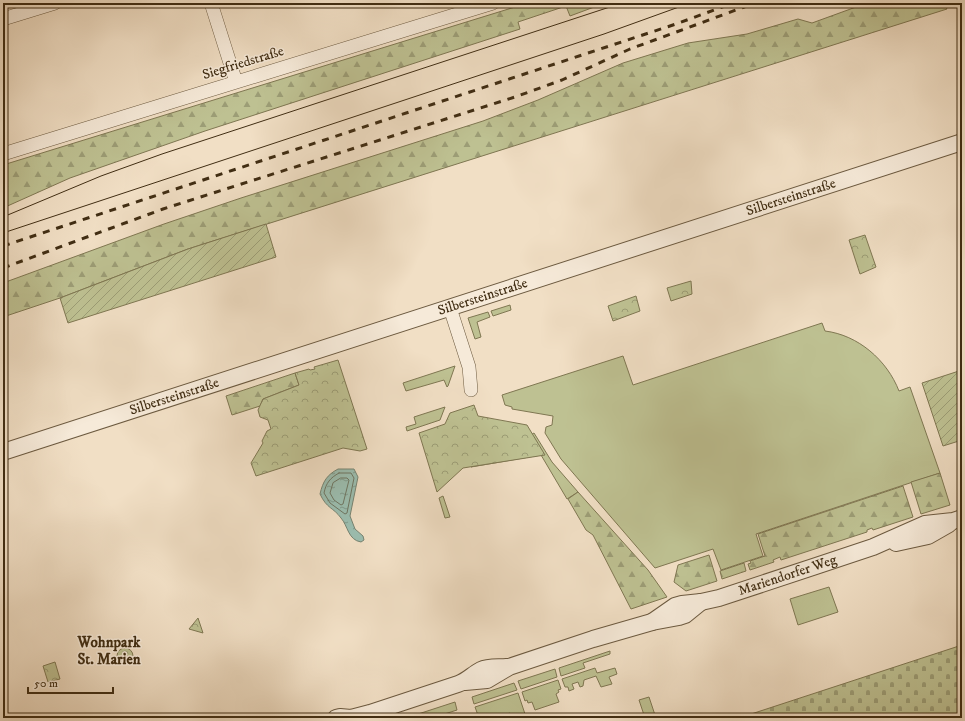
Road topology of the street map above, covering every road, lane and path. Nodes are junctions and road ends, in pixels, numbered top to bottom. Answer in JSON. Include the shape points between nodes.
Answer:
{"nodes":[{"id":1,"x":56,"y":3,"type":"edge"},
{"id":2,"x":211,"y":3,"type":"edge"},
{"id":3,"x":493,"y":3,"type":"edge"},
{"id":4,"x":3,"y":19,"type":"edge"},
{"id":5,"x":236,"y":82,"type":"junction"},
{"id":6,"x":962,"y":142,"type":"edge"},
{"id":7,"x":3,"y":154,"type":"edge"},
{"id":8,"x":450,"y":308,"type":"junction"},
{"id":9,"x":471,"y":390,"type":"dead end"},
{"id":10,"x":3,"y":452,"type":"edge"},
{"id":11,"x":958,"y":520,"type":"edge"},
{"id":12,"x":336,"y":718,"type":"edge"},
{"id":13,"x":351,"y":718,"type":"edge"}],
"edges":[{"from":1,"to":4,"type":"street"},
{"from":2,"to":5,"type":"street"},
{"from":3,"to":5,"type":"street","name":"Siegfriedstraße"},
{"from":5,"to":7,"type":"street","name":"Siegfriedstraße"},
{"from":6,"to":8,"type":"street","name":"Silbersteinstraße"},
{"from":8,"to":9,"type":"street","via":[[469,367]]},
{"from":8,"to":10,"type":"street","name":"Silbersteinstraße"},
{"from":11,"to":13,"type":"street","name":"Mariendorfer Weg","via":[[928,536],[873,547],[701,602],[685,615],[605,635],[509,667],[487,680],[465,682]]},
{"from":12,"to":13,"type":"street","name":"Mariendorfer Weg"}]}
